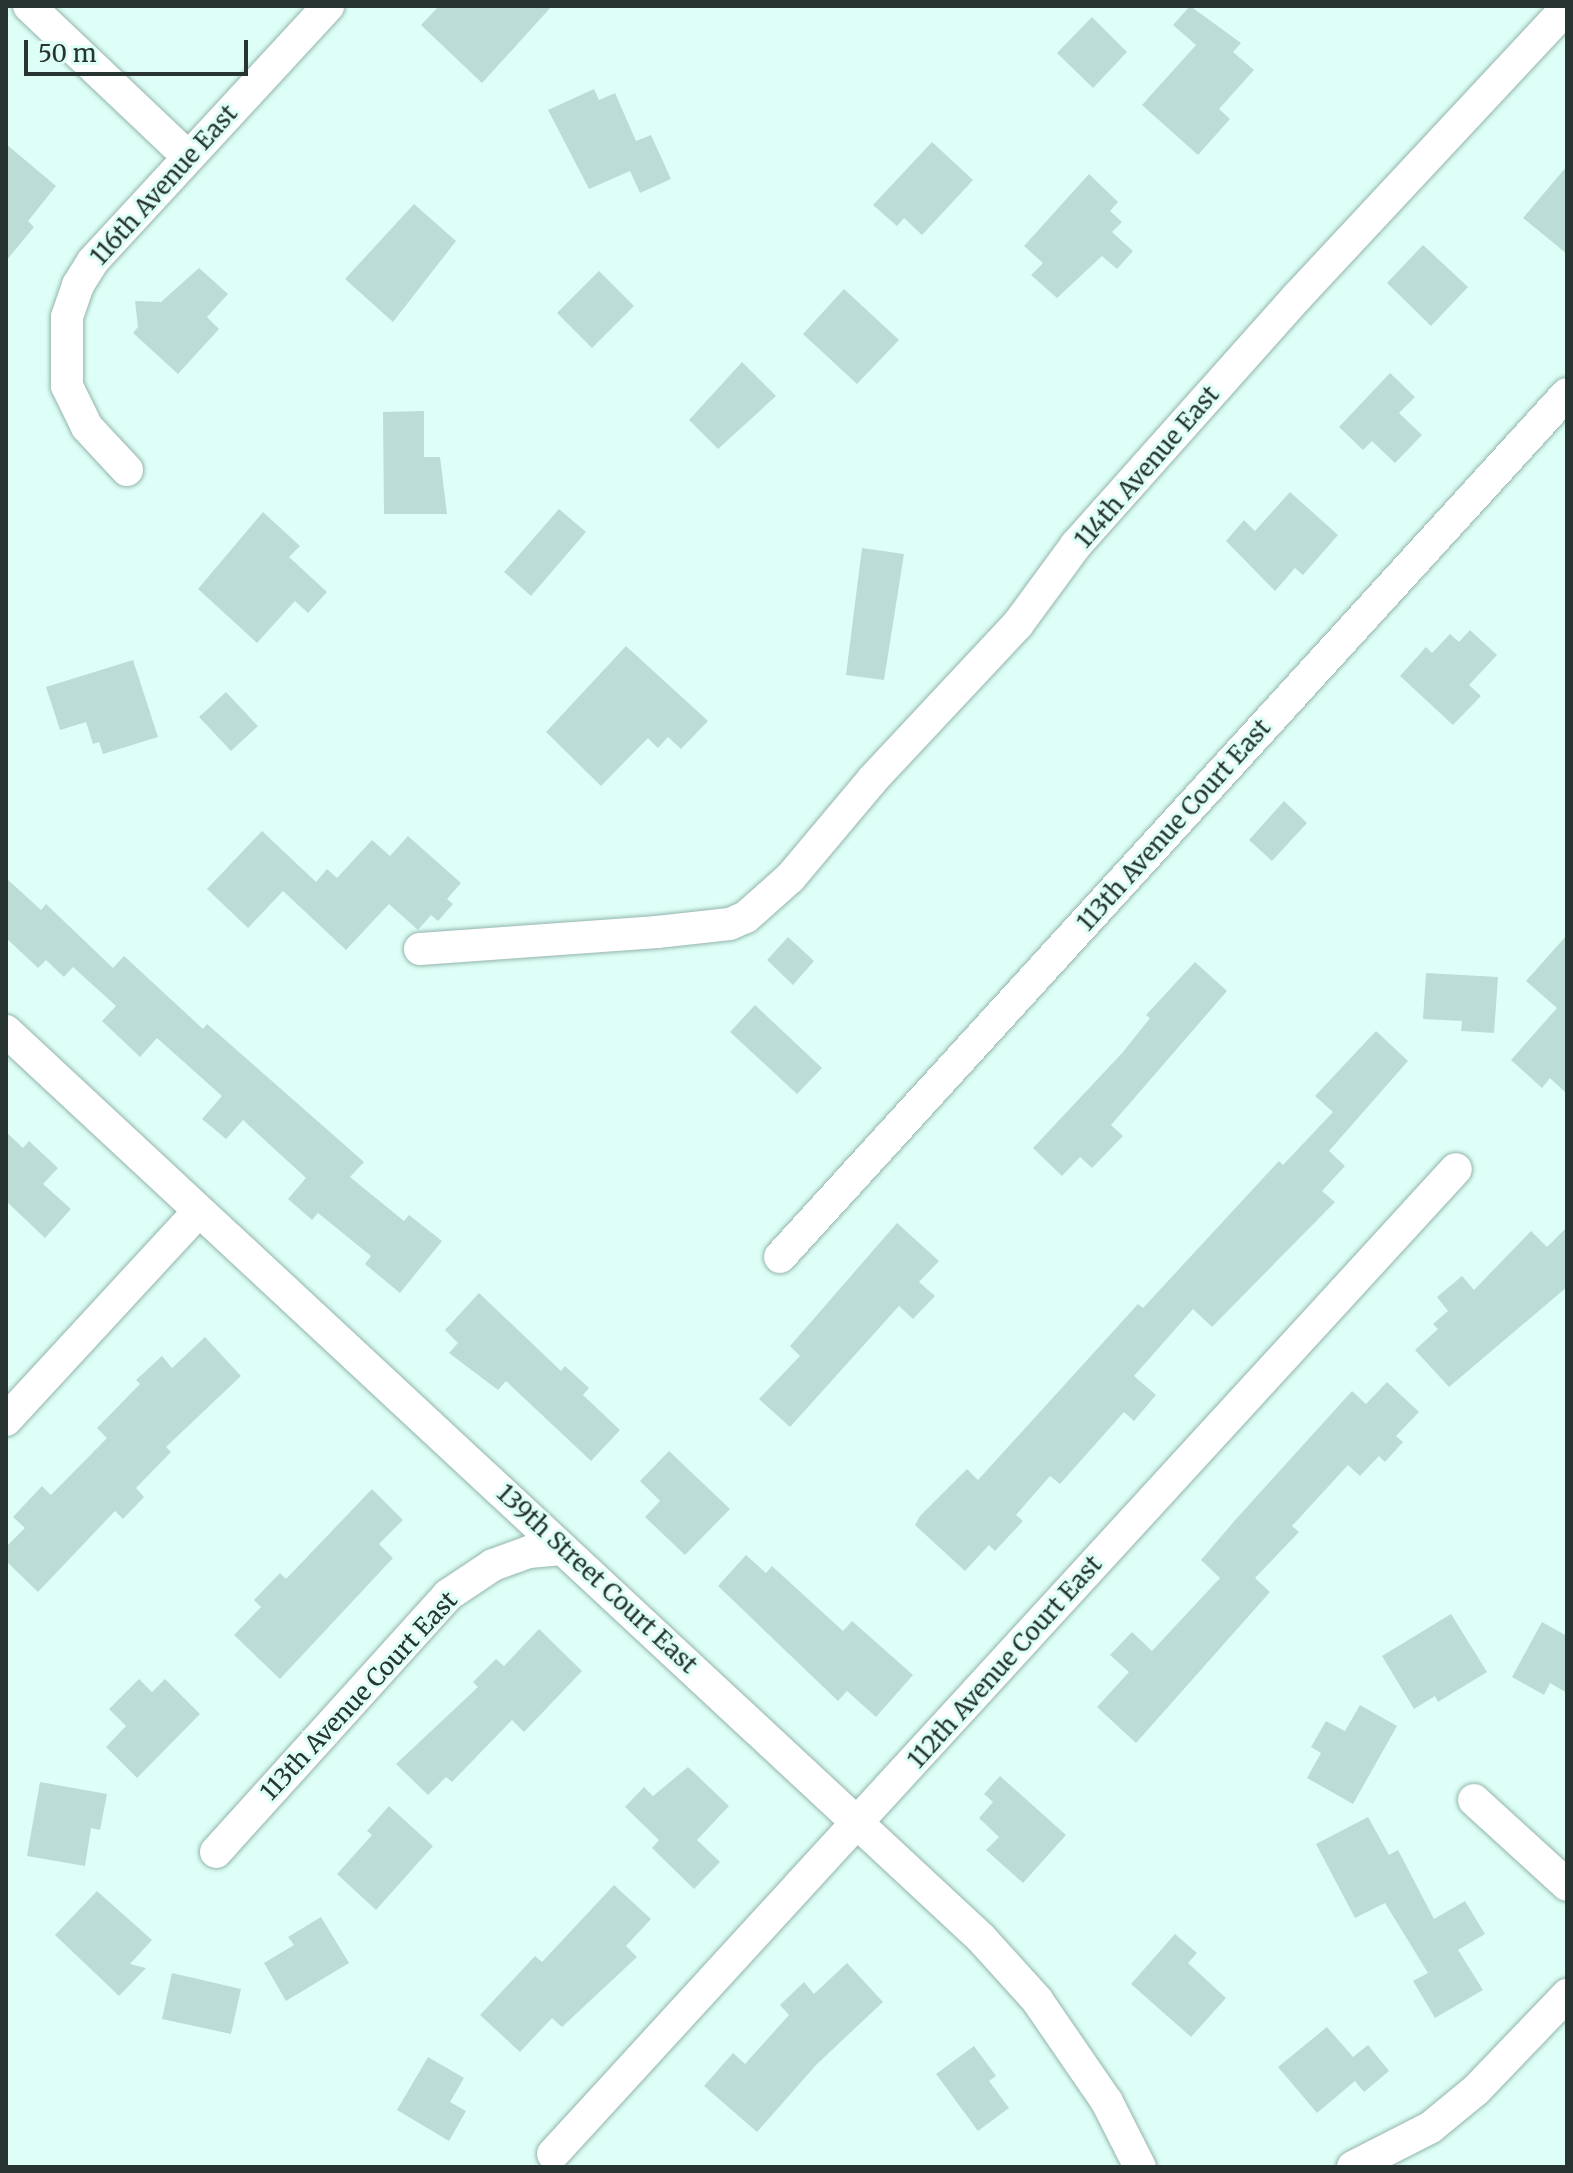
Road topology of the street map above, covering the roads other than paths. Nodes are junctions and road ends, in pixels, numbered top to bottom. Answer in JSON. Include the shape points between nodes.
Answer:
{"nodes":[{"id":1,"x":29,"y":6,"type":"edge"},
{"id":2,"x":328,"y":6,"type":"edge"},
{"id":3,"x":1567,"y":7,"type":"edge"},
{"id":4,"x":188,"y":157,"type":"junction"},
{"id":5,"x":1567,"y":394,"type":"edge"},
{"id":6,"x":127,"y":470,"type":"dead end"},
{"id":7,"x":420,"y":949,"type":"dead end"},
{"id":8,"x":6,"y":1031,"type":"edge"},
{"id":9,"x":1456,"y":1169,"type":"dead end"},
{"id":10,"x":199,"y":1211,"type":"junction"},
{"id":11,"x":780,"y":1257,"type":"dead end"},
{"id":12,"x":6,"y":1420,"type":"edge"},
{"id":13,"x":562,"y":1549,"type":"junction"},
{"id":14,"x":1474,"y":1800,"type":"dead end"},
{"id":15,"x":857,"y":1823,"type":"junction"},
{"id":16,"x":216,"y":1852,"type":"dead end"},
{"id":17,"x":1567,"y":1885,"type":"edge"},
{"id":18,"x":1567,"y":1995,"type":"edge"},
{"id":19,"x":553,"y":2154,"type":"dead end"},
{"id":20,"x":1132,"y":2164,"type":"edge"},
{"id":21,"x":1353,"y":2167,"type":"edge"}],
"edges":[{"from":1,"to":4,"type":"street"},
{"from":2,"to":4,"type":"street","name":"116th Avenue East"},
{"from":3,"to":7,"type":"street","name":"114th Avenue East","via":[[1076,545],[1018,624],[873,779],[790,878],[746,917],[730,924]]},
{"from":4,"to":6,"type":"street","name":"116th Avenue East","via":[[93,261],[67,317],[67,386],[87,427]]},
{"from":5,"to":11,"type":"street","name":"113th Avenue Court East"},
{"from":8,"to":10,"type":"street","name":"139th Street Court East"},
{"from":9,"to":15,"type":"street","name":"112th Avenue Court East"},
{"from":10,"to":12,"type":"street"},
{"from":10,"to":13,"type":"street","name":"139th Street Court East"},
{"from":13,"to":15,"type":"street","name":"139th Street Court East"},
{"from":13,"to":16,"type":"street","name":"113th Avenue Court East","via":[[529,1552],[493,1565],[448,1595]]},
{"from":14,"to":17,"type":"street"},
{"from":15,"to":19,"type":"street","name":"112th Avenue Court East"},
{"from":15,"to":20,"type":"street","name":"139th Street Court East","via":[[981,1938],[1037,2000],[1107,2102]]},
{"from":18,"to":21,"type":"street","via":[[1476,2090],[1431,2127]]}]}
